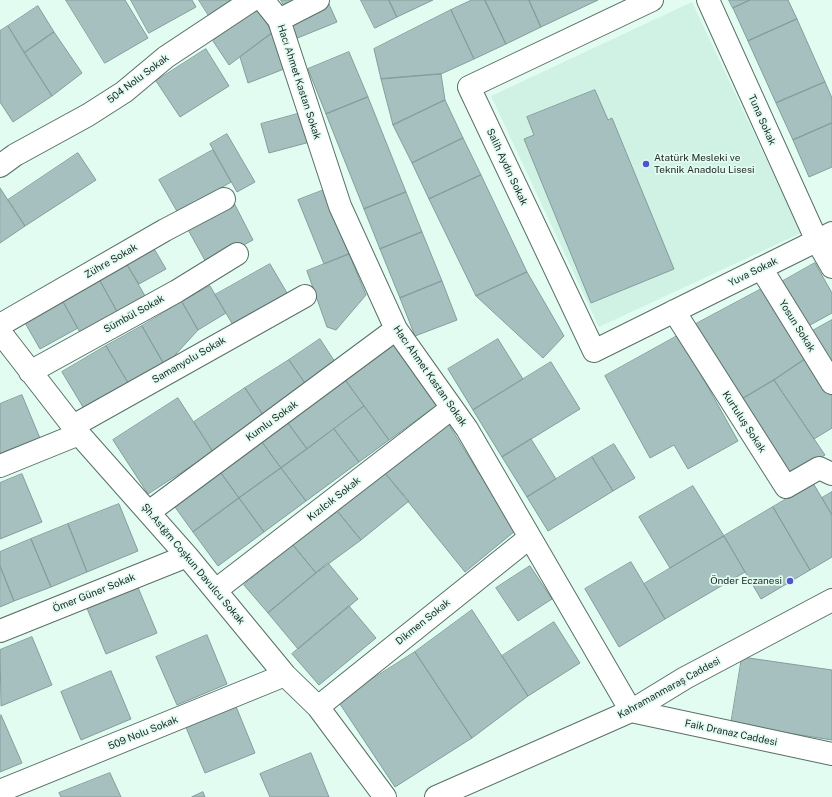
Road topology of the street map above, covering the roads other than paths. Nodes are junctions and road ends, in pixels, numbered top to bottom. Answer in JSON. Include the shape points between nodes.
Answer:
{"nodes":[{"id":1,"x":252,"y":0,"type":"edge"},
{"id":2,"x":263,"y":0,"type":"edge"},
{"id":3,"x":318,"y":0,"type":"edge"},
{"id":4,"x":652,"y":0,"type":"edge"},
{"id":5,"x":708,"y":0,"type":"edge"},
{"id":6,"x":279,"y":20,"type":"junction"},
{"id":7,"x":0,"y":166,"type":"edge"},
{"id":8,"x":224,"y":199,"type":"dead end"},
{"id":9,"x":824,"y":237,"type":"edge"},
{"id":10,"x":238,"y":254,"type":"dead end"},
{"id":11,"x":832,"y":267,"type":"edge"},
{"id":12,"x":761,"y":268,"type":"junction"},
{"id":13,"x":305,"y":296,"type":"dead end"},
{"id":14,"x":674,"y":311,"type":"junction"},
{"id":15,"x":0,"y":324,"type":"edge"},
{"id":16,"x":396,"y":329,"type":"junction"},
{"id":17,"x":0,"y":332,"type":"edge"},
{"id":18,"x":30,"y":372,"type":"junction"},
{"id":19,"x":832,"y":383,"type":"edge"},
{"id":20,"x":452,"y":408,"type":"junction"},
{"id":21,"x":76,"y":430,"type":"junction"},
{"id":22,"x":0,"y":466,"type":"edge"},
{"id":23,"x":832,"y":474,"type":"edge"},
{"id":24,"x":148,"y":512,"type":"junction"},
{"id":25,"x":529,"y":538,"type":"junction"},
{"id":26,"x":187,"y":556,"type":"junction"},
{"id":27,"x":216,"y":590,"type":"junction"},
{"id":28,"x":832,"y":600,"type":"edge"},
{"id":29,"x":0,"y":631,"type":"edge"},
{"id":30,"x":285,"y":675,"type":"junction"},
{"id":31,"x":318,"y":707,"type":"junction"},
{"id":32,"x":631,"y":711,"type":"junction"},
{"id":33,"x":832,"y":754,"type":"edge"},
{"id":34,"x":0,"y":791,"type":"edge"},
{"id":35,"x":385,"y":797,"type":"edge"},
{"id":36,"x":436,"y":797,"type":"edge"}],
"edges":[{"from":1,"to":7,"type":"street","name":"504 Nolu Sokak","via":[[166,57],[124,92]]},
{"from":2,"to":6,"type":"street","name":"Hacı Ahmet Kastan Sokak"},
{"from":3,"to":6,"type":"street"},
{"from":4,"to":14,"type":"street","name":"Salih Aydın Sokak","via":[[469,87],[594,351]]},
{"from":5,"to":9,"type":"street","name":"Tuna Sokak"},
{"from":6,"to":16,"type":"street","name":"Hacı Ahmet Kastan Sokak","via":[[340,206]]},
{"from":8,"to":15,"type":"street","name":"Zühre Sokak"},
{"from":9,"to":11,"type":"street","name":"Tuna Sokak"},
{"from":9,"to":12,"type":"street","name":"Yuva Sokak"},
{"from":10,"to":18,"type":"street","name":"Sümbül Sokak"},
{"from":12,"to":14,"type":"street","name":"Yuva Sokak"},
{"from":12,"to":19,"type":"street","name":"Yosun Sokak"},
{"from":13,"to":21,"type":"street","name":"Samanyolu Sokak"},
{"from":14,"to":23,"type":"street","name":"Kurtuluş Sokak","via":[[786,487],[819,468]]},
{"from":16,"to":20,"type":"street","name":"Hacı Ahmet Kastan Sokak"},
{"from":16,"to":24,"type":"street","name":"Kumlu Sokak"},
{"from":17,"to":18,"type":"street","name":"Şh.Astğm Coşkun Davulcu Sokak"},
{"from":18,"to":21,"type":"street","name":"Şh.Astğm Coşkun Davulcu Sokak"},
{"from":20,"to":25,"type":"street","name":"Hacı Ahmet Kastan Sokak","via":[[467,429]]},
{"from":20,"to":27,"type":"street","name":"Kızılcık Sokak"},
{"from":21,"to":22,"type":"street","name":"Samanyolu Sokak"},
{"from":21,"to":24,"type":"street","name":"Şh.Astğm Coşkun Davulcu Sokak"},
{"from":24,"to":26,"type":"street","name":"Şh.Astğm Coşkun Davulcu Sokak"},
{"from":25,"to":31,"type":"street","name":"Dikmen Sokak"},
{"from":25,"to":32,"type":"street","name":"Hacı Ahmet Kastan Sokak"},
{"from":26,"to":27,"type":"street","name":"Şh.Astğm Coşkun Davulcu Sokak"},
{"from":26,"to":29,"type":"street","name":"Ömer Güner Sokak"},
{"from":27,"to":30,"type":"street","name":"Şh.Astğm Coşkun Davulcu Sokak"},
{"from":28,"to":32,"type":"street","name":"Kahramanmaraş Caddesi","via":[[685,678]]},
{"from":30,"to":31,"type":"street","name":"Şh.Astğm Coşkun Davulcu Sokak"},
{"from":30,"to":34,"type":"street","name":"509 Nolu Sokak"},
{"from":31,"to":35,"type":"street","name":"Şh.Astğm Coşkun Davulcu Sokak"},
{"from":32,"to":33,"type":"street","name":"Faik Dranaz Caddesi"},
{"from":32,"to":36,"type":"street","name":"Kahramanmaraş Caddesi"}]}
